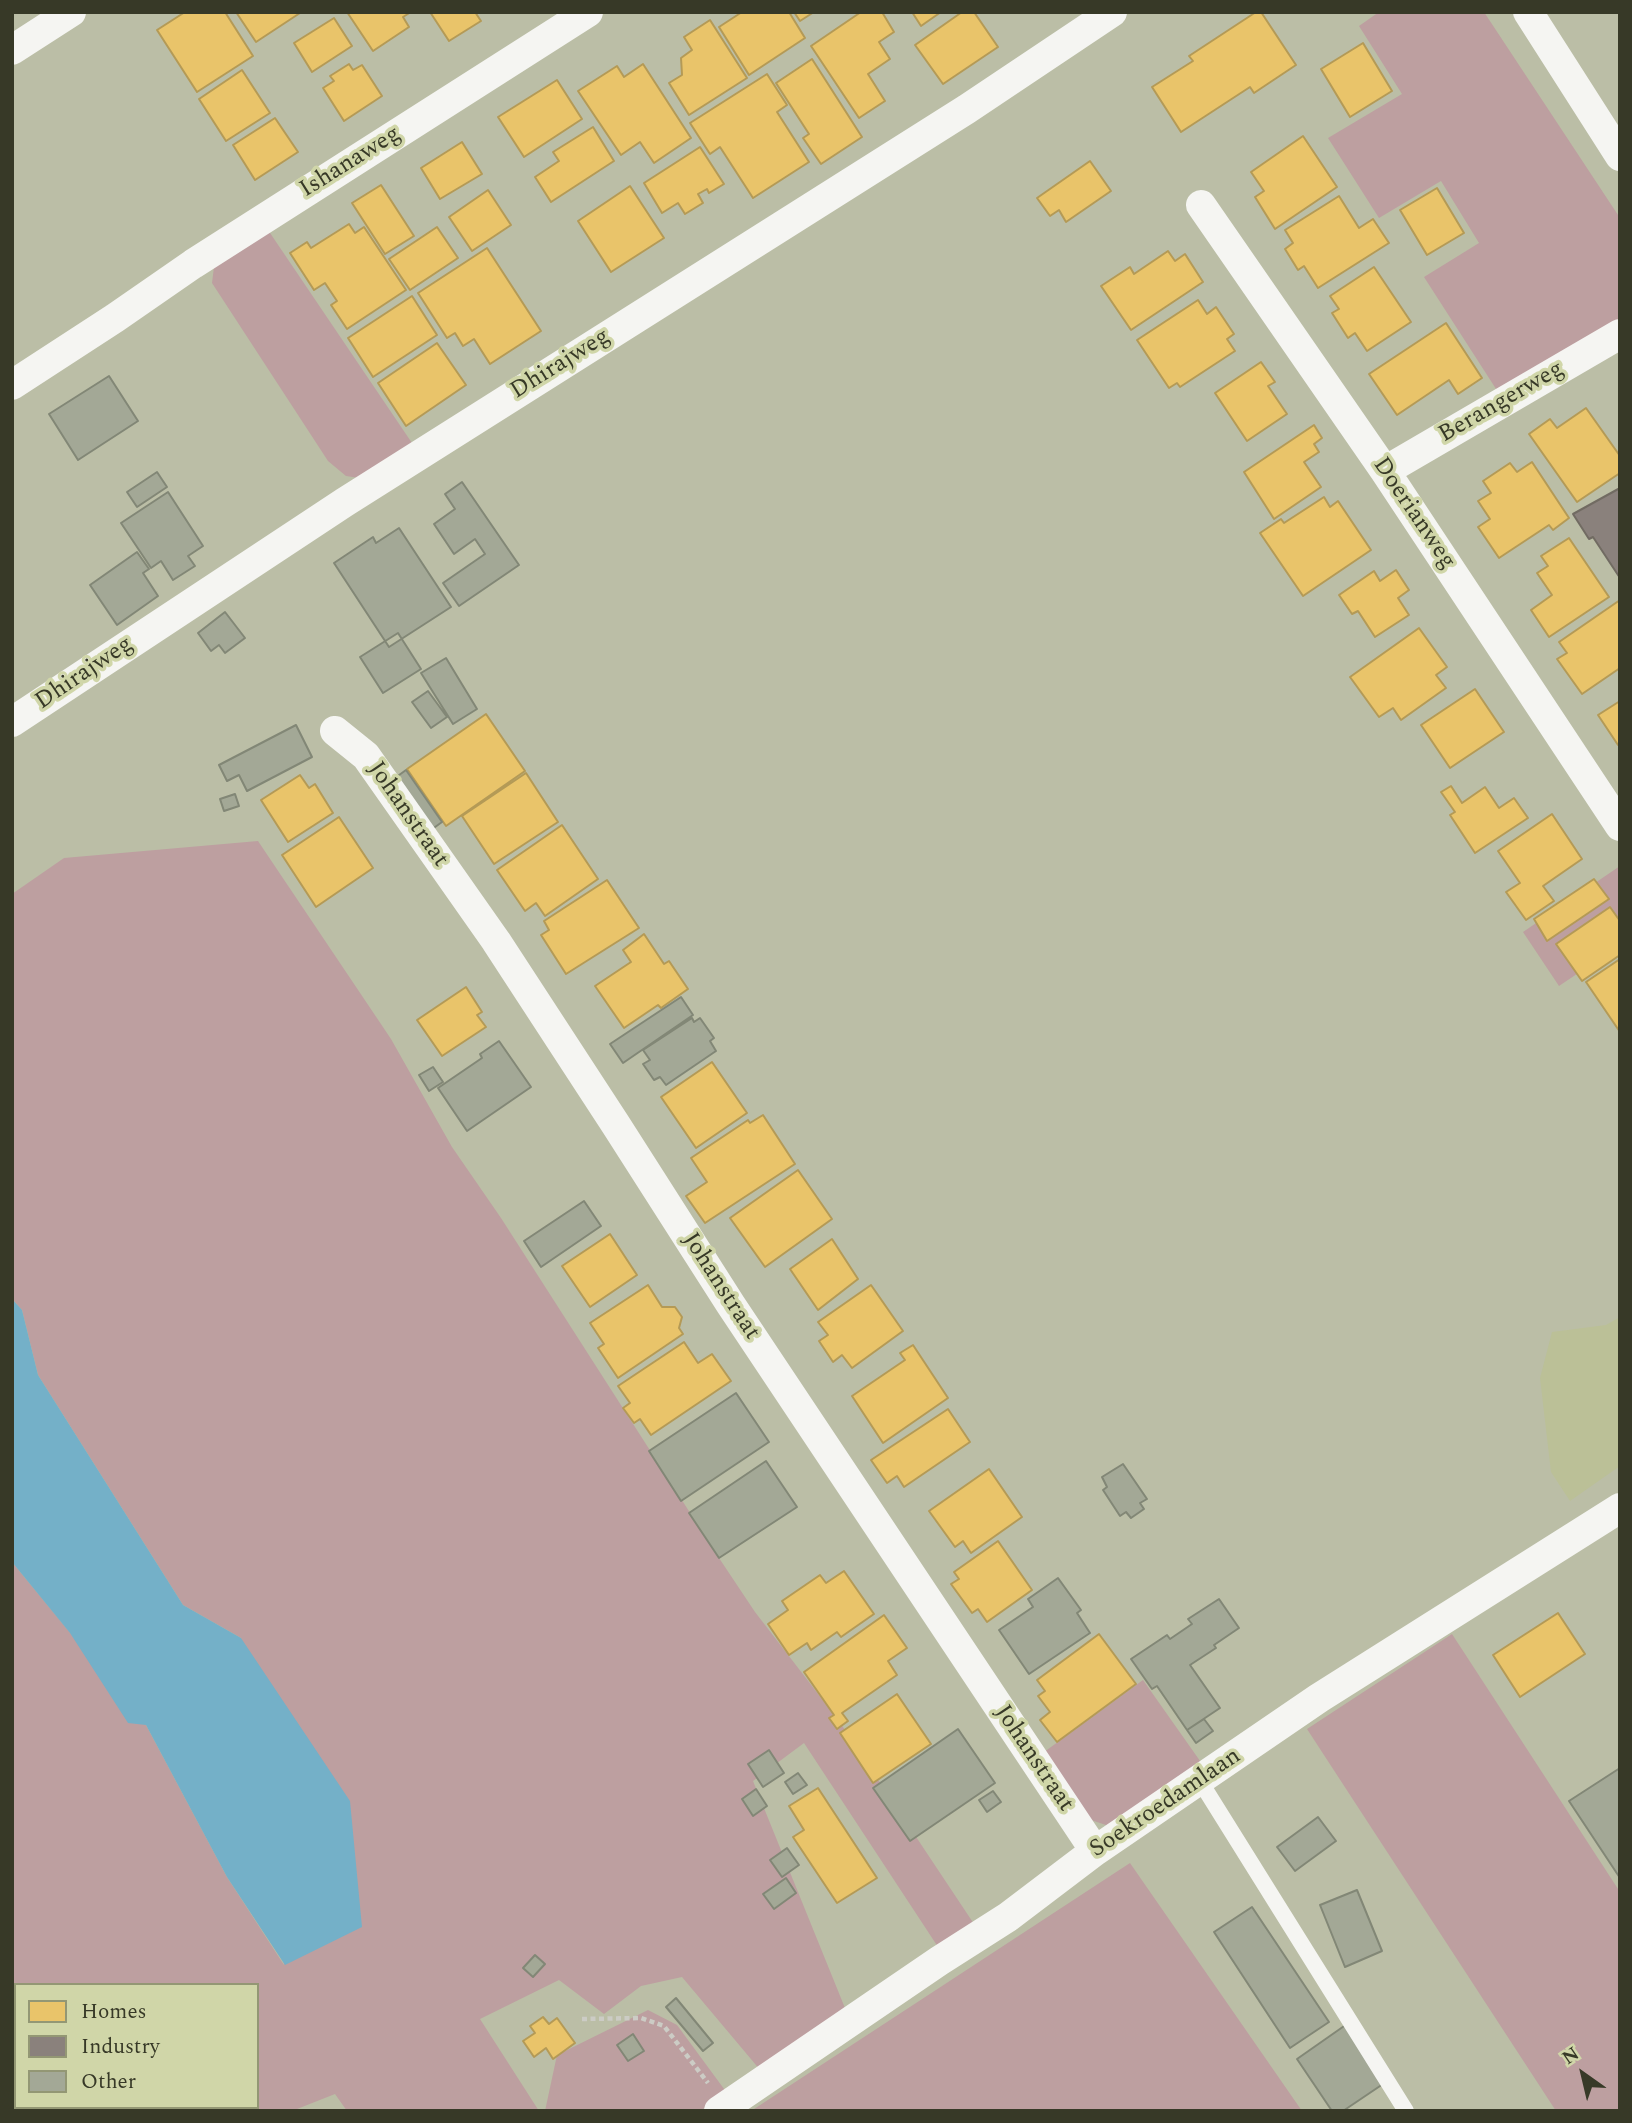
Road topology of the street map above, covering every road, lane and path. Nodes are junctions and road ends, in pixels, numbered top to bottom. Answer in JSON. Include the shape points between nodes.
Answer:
{"nodes":[{"id":1,"x":71,"y":12,"type":"edge"},
{"id":2,"x":589,"y":12,"type":"edge"},
{"id":3,"x":1112,"y":12,"type":"edge"},
{"id":4,"x":1528,"y":12,"type":"edge"},
{"id":5,"x":12,"y":50,"type":"edge"},
{"id":6,"x":1620,"y":156,"type":"edge"},
{"id":7,"x":1201,"y":205,"type":"dead end"},
{"id":8,"x":1620,"y":334,"type":"edge"},
{"id":9,"x":12,"y":385,"type":"edge"},
{"id":10,"x":1385,"y":471,"type":"junction"},
{"id":11,"x":12,"y":722,"type":"edge"},
{"id":12,"x":335,"y":731,"type":"dead end"},
{"id":13,"x":1620,"y":826,"type":"edge"},
{"id":14,"x":1620,"y":1508,"type":"edge"},
{"id":15,"x":1200,"y":1781,"type":"junction"},
{"id":16,"x":1095,"y":1852,"type":"junction"},
{"id":17,"x":582,"y":2019,"type":"dead end"},
{"id":18,"x":722,"y":2108,"type":"edge"},
{"id":19,"x":1406,"y":2111,"type":"edge"}],
"edges":[{"from":1,"to":5,"type":"street"},
{"from":2,"to":9,"type":"street","name":"Ishanaweg"},
{"from":3,"to":11,"type":"street","name":"Dhirajweg","via":[[967,109],[345,502]]},
{"from":4,"to":6,"type":"street"},
{"from":7,"to":10,"type":"street","name":"Doerianweg"},
{"from":8,"to":10,"type":"street","name":"Berangerweg"},
{"from":10,"to":13,"type":"street","name":"Doerianweg"},
{"from":12,"to":16,"type":"street","name":"Johanstraat","via":[[366,756],[496,941],[731,1306]]},
{"from":14,"to":15,"type":"street","name":"Soekroedamlaan","via":[[1319,1699]]},
{"from":15,"to":16,"type":"street","name":"Soekroedamlaan"},
{"from":15,"to":19,"type":"lane"},
{"from":16,"to":18,"type":"street","name":"Soekroedamlaan","via":[[1008,1917]]},
{"from":17,"to":18,"type":"path","via":[[641,2018],[664,2026]]}]}
